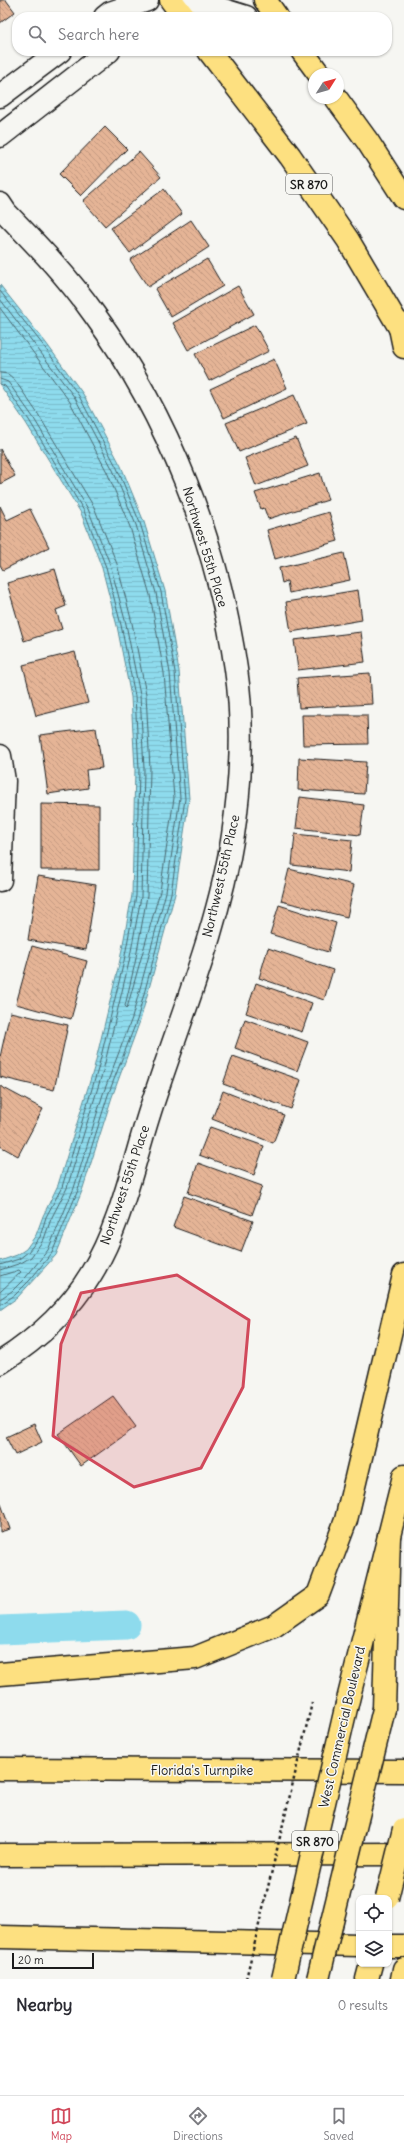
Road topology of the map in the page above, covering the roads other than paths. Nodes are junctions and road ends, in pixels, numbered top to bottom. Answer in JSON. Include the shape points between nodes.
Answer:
{"nodes":[{"id":1,"x":147,"y":0,"type":"edge"},
{"id":2,"x":160,"y":0,"type":"edge"},
{"id":3,"x":171,"y":0,"type":"edge"},
{"id":4,"x":191,"y":0,"type":"edge"},
{"id":5,"x":265,"y":0,"type":"edge"},
{"id":6,"x":113,"y":12,"type":"edge"},
{"id":7,"x":149,"y":12,"type":"edge"},
{"id":8,"x":180,"y":12,"type":"edge"},
{"id":9,"x":230,"y":12,"type":"edge"},
{"id":10,"x":273,"y":12,"type":"edge"},
{"id":11,"x":53,"y":56,"type":"edge"},
{"id":12,"x":103,"y":56,"type":"edge"},
{"id":13,"x":213,"y":56,"type":"edge"},
{"id":14,"x":0,"y":96,"type":"edge"},
{"id":15,"x":340,"y":104,"type":"edge"},
{"id":16,"x":0,"y":136,"type":"edge"},
{"id":17,"x":404,"y":198,"type":"edge"},
{"id":18,"x":0,"y":204,"type":"edge"},
{"id":19,"x":401,"y":329,"type":"edge"},
{"id":20,"x":404,"y":346,"type":"edge"},
{"id":21,"x":0,"y":756,"type":"edge"},
{"id":22,"x":0,"y":880,"type":"edge"},
{"id":23,"x":404,"y":1275,"type":"edge"},
{"id":24,"x":0,"y":1363,"type":"edge"},
{"id":25,"x":404,"y":1476,"type":"edge"},
{"id":26,"x":389,"y":1535,"type":"junction"},
{"id":27,"x":0,"y":1674,"type":"edge"},
{"id":28,"x":0,"y":1769,"type":"edge"},
{"id":29,"x":404,"y":1771,"type":"edge"},
{"id":30,"x":404,"y":1829,"type":"edge"},
{"id":31,"x":404,"y":1854,"type":"edge"},
{"id":32,"x":0,"y":1855,"type":"edge"},
{"id":33,"x":388,"y":1895,"type":"edge"},
{"id":34,"x":0,"y":1937,"type":"edge"},
{"id":35,"x":356,"y":1945,"type":"edge"},
{"id":36,"x":392,"y":1946,"type":"edge"},
{"id":37,"x":404,"y":1946,"type":"edge"},
{"id":38,"x":370,"y":1967,"type":"edge"},
{"id":39,"x":404,"y":1969,"type":"edge"},
{"id":40,"x":283,"y":1979,"type":"edge"},
{"id":41,"x":318,"y":1979,"type":"edge"},
{"id":42,"x":367,"y":1979,"type":"edge"},
{"id":43,"x":402,"y":1979,"type":"edge"}],
"edges":[{"from":1,"to":6,"type":"street"},
{"from":2,"to":7,"type":"street"},
{"from":3,"to":8,"type":"highway"},
{"from":4,"to":9,"type":"street"},
{"from":5,"to":10,"type":"highway"},
{"from":11,"to":14,"type":"street"},
{"from":12,"to":16,"type":"street"},
{"from":13,"to":19,"type":"highway","number":"SR 870","via":[[290,156],[344,233]]},
{"from":15,"to":17,"type":"highway"},
{"from":18,"to":24,"type":"street","name":"Northwest 55th Place","via":[[70,281],[96,316],[123,358],[170,445],[203,533],[216,578],[236,671],[240,721],[238,799],[232,840],[214,919],[116,1218],[91,1275],[70,1303],[48,1327]]},
{"from":19,"to":20,"type":"highway"},
{"from":21,"to":22,"type":"street","via":[[4,781]]},
{"from":23,"to":27,"type":"highway","via":[[346,1520],[318,1595],[274,1626],[195,1658]]},
{"from":25,"to":26,"type":"highway","name":"West Commercial Boulevard","number":"SR 870"},
{"from":26,"to":40,"type":"highway","name":"West Commercial Boulevard","number":"SR 870","bridge":true},
{"from":26,"to":41,"type":"highway","bridge":true,"via":[[384,1709]]},
{"from":28,"to":29,"type":"highway","name":"Florida's Turnpike"},
{"from":30,"to":33,"type":"highway","bridge":true},
{"from":31,"to":32,"type":"highway"},
{"from":34,"to":35,"type":"highway"},
{"from":36,"to":37,"type":"highway"},
{"from":38,"to":42,"type":"highway"},
{"from":39,"to":43,"type":"highway"}]}
